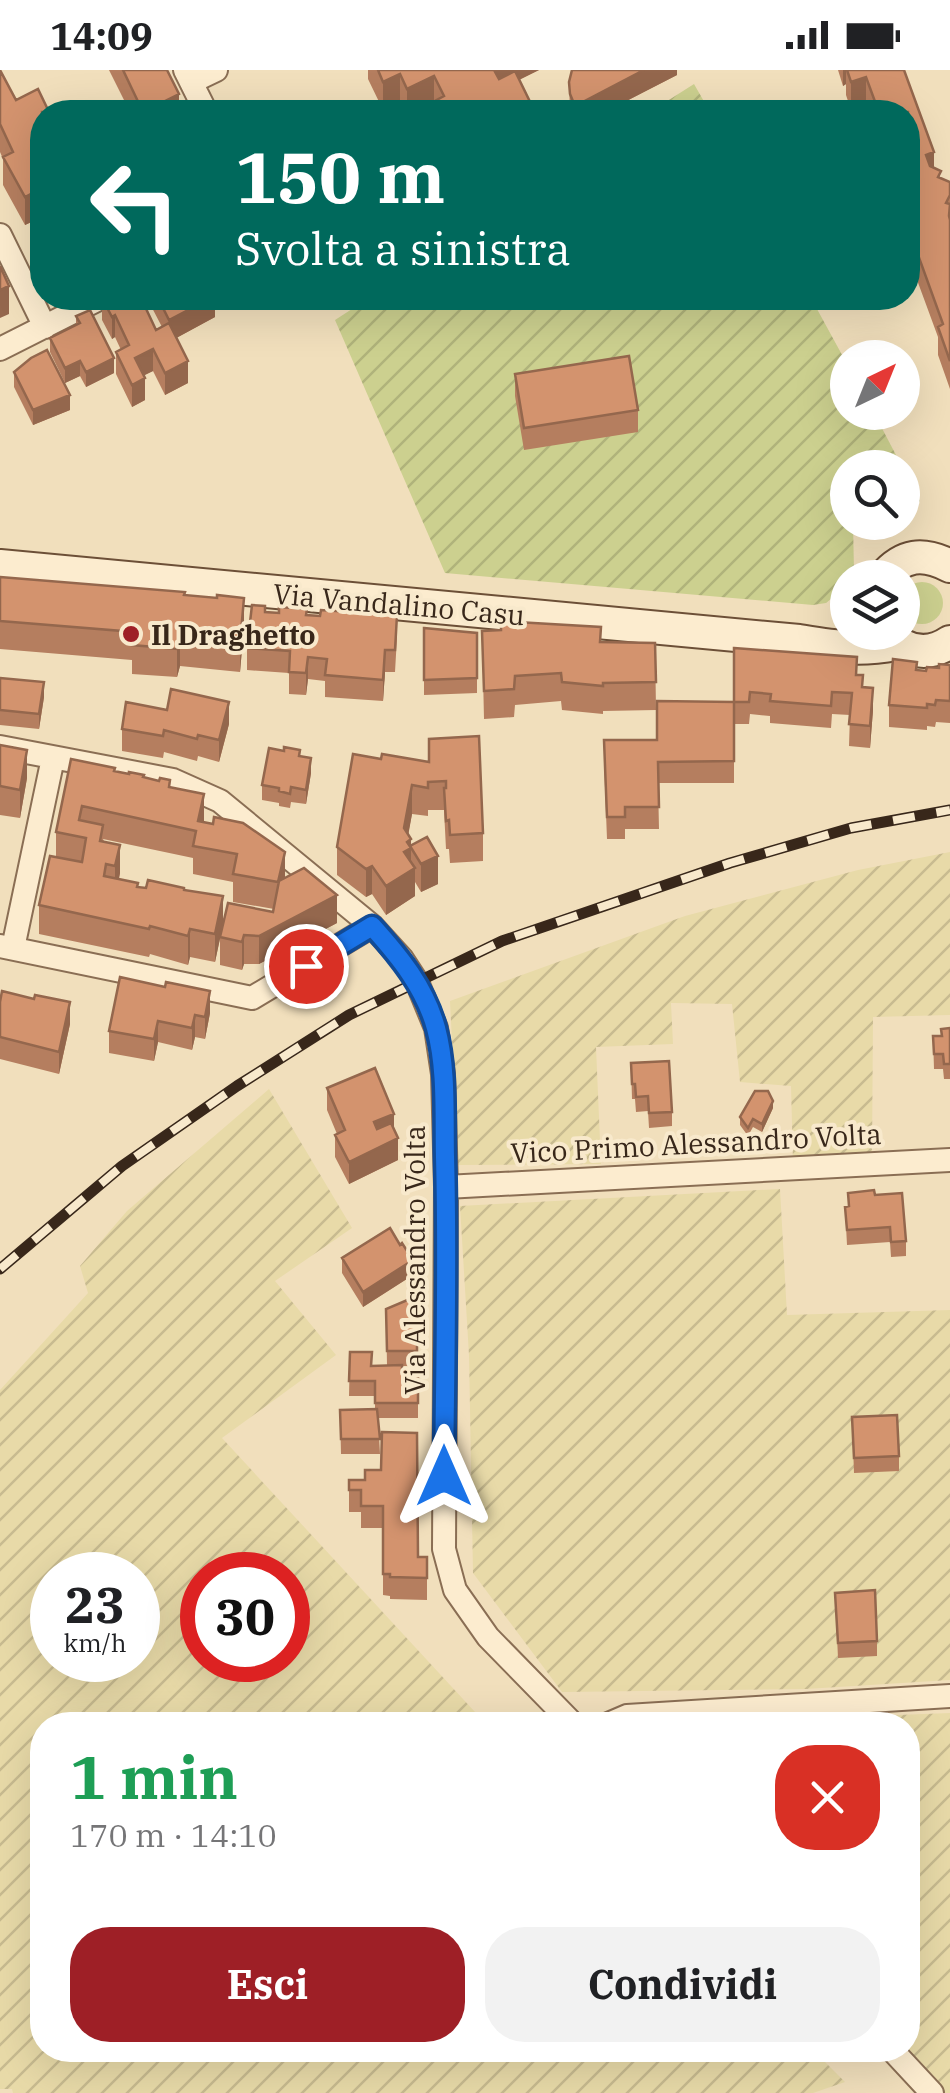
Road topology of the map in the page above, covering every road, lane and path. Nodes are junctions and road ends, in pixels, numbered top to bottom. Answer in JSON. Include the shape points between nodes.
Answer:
{"nodes":[{"id":1,"x":216,"y":70,"type":"edge"},
{"id":2,"x":188,"y":76,"type":"edge"},
{"id":3,"x":200,"y":100,"type":"edge"},
{"id":4,"x":0,"y":234,"type":"edge"},
{"id":5,"x":30,"y":296,"type":"edge"},
{"id":6,"x":37,"y":310,"type":"edge"},
{"id":7,"x":77,"y":310,"type":"edge"},
{"id":8,"x":45,"y":327,"type":"junction"},
{"id":9,"x":0,"y":349,"type":"edge"},
{"id":10,"x":906,"y":560,"type":"edge"},
{"id":11,"x":947,"y":562,"type":"edge"},
{"id":12,"x":0,"y":566,"type":"edge"},
{"id":13,"x":830,"y":630,"type":"edge"},
{"id":14,"x":799,"y":641,"type":"junction"},
{"id":15,"x":948,"y":646,"type":"edge"},
{"id":16,"x":830,"y":647,"type":"edge"},
{"id":17,"x":909,"y":650,"type":"edge"},
{"id":18,"x":0,"y":746,"type":"edge"},
{"id":19,"x":53,"y":758,"type":"junction"},
{"id":20,"x":380,"y":934,"type":"junction"},
{"id":21,"x":6,"y":947,"type":"edge"},
{"id":22,"x":950,"y":1160,"type":"edge"},
{"id":23,"x":446,"y":1187,"type":"junction"},
{"id":24,"x":950,"y":1696,"type":"edge"},
{"id":25,"x":561,"y":1712,"type":"edge"},
{"id":26,"x":692,"y":1712,"type":"edge"},
{"id":27,"x":903,"y":2062,"type":"edge"},
{"id":28,"x":932,"y":2093,"type":"edge"}],
"edges":[{"from":1,"to":2,"type":"street"},
{"from":2,"to":3,"type":"street"},
{"from":4,"to":5,"type":"street"},
{"from":6,"to":8,"type":"street"},
{"from":7,"to":8,"type":"street"},
{"from":8,"to":9,"type":"street"},
{"from":10,"to":11,"type":"main road"},
{"from":12,"to":14,"type":"main road","name":"Via Vandalino Casu"},
{"from":13,"to":14,"type":"main road","name":"Via Vandalino Casu"},
{"from":14,"to":16,"type":"main road","name":"Via Vandalino Casu"},
{"from":15,"to":17,"type":"main road","name":"Via Vandalino Casu"},
{"from":18,"to":19,"type":"street","name":"Via Alessandro Volta"},
{"from":19,"to":20,"type":"street","name":"Via Alessandro Volta","via":[[173,780],[220,802]]},
{"from":19,"to":21,"type":"street"},
{"from":20,"to":21,"type":"street","via":[[252,998]]},
{"from":20,"to":23,"type":"street","name":"Via Alessandro Volta","via":[[417,982],[436,1028]]},
{"from":22,"to":23,"type":"street","name":"Vico Primo Alessandro Volta"},
{"from":23,"to":25,"type":"street","name":"Via Alessandro Volta","via":[[444,1549],[455,1590],[488,1636]]},
{"from":24,"to":26,"type":"street"},
{"from":27,"to":28,"type":"street"}]}
